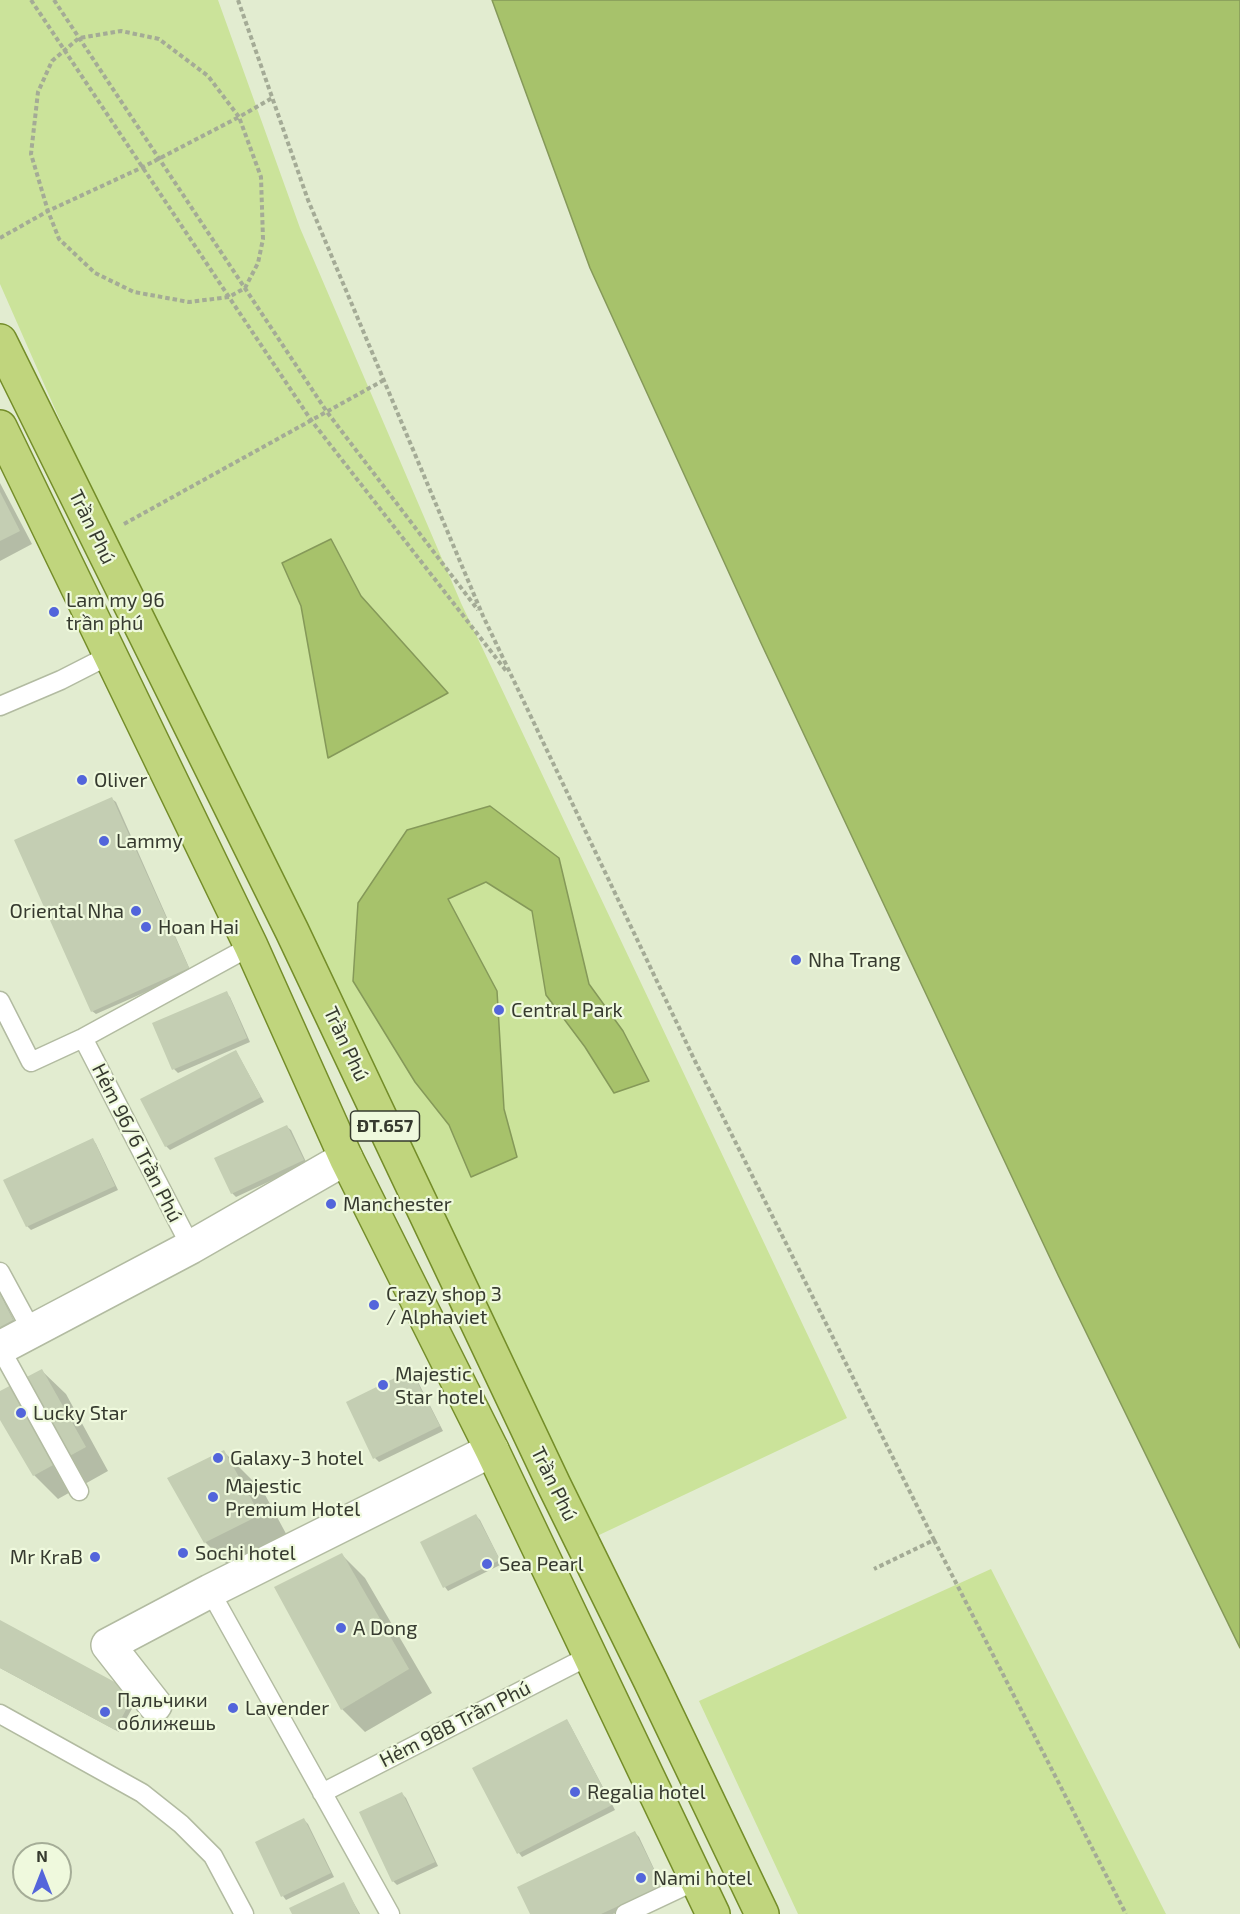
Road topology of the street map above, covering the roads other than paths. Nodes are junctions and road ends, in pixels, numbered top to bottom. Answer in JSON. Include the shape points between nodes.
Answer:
{"nodes":[{"id":1,"x":0,"y":341,"type":"edge"},
{"id":2,"x":0,"y":427,"type":"edge"},
{"id":3,"x":110,"y":655,"type":"junction"},
{"id":4,"x":0,"y":706,"type":"edge"},
{"id":5,"x":251,"y":946,"type":"junction"},
{"id":6,"x":0,"y":1002,"type":"edge"},
{"id":7,"x":83,"y":1038,"type":"junction"},
{"id":8,"x":346,"y":1158,"type":"junction"},
{"id":9,"x":191,"y":1247,"type":"junction"},
{"id":10,"x":0,"y":1272,"type":"edge"},
{"id":11,"x":32,"y":1331,"type":"junction"},
{"id":12,"x":0,"y":1348,"type":"edge"},
{"id":13,"x":492,"y":1450,"type":"junction"},
{"id":14,"x":79,"y":1491,"type":"dead end"},
{"id":15,"x":210,"y":1591,"type":"junction"},
{"id":16,"x":589,"y":1656,"type":"junction"},
{"id":17,"x":155,"y":1705,"type":"dead end"},
{"id":18,"x":0,"y":1714,"type":"edge"},
{"id":19,"x":322,"y":1792,"type":"junction"},
{"id":20,"x":697,"y":1880,"type":"junction"},
{"id":21,"x":244,"y":1914,"type":"edge"},
{"id":22,"x":390,"y":1914,"type":"edge"},
{"id":23,"x":625,"y":1914,"type":"edge"},
{"id":24,"x":713,"y":1914,"type":"edge"},
{"id":25,"x":762,"y":1914,"type":"edge"}],
"edges":[{"from":1,"to":25,"type":"main road","name":"Trần Phú","number":"ĐT.657","via":[[292,931]]},
{"from":2,"to":3,"type":"main road","name":"Trần Phú","number":"ĐT.657"},
{"from":3,"to":4,"type":"lane"},
{"from":3,"to":5,"type":"main road","name":"Trần Phú","number":"ĐT.657"},
{"from":5,"to":7,"type":"lane"},
{"from":5,"to":8,"type":"main road","name":"Trần Phú","number":"ĐT.657"},
{"from":6,"to":7,"type":"lane","via":[[31,1062]]},
{"from":7,"to":9,"type":"lane","name":"Hẻm 96/6 Trần Phú"},
{"from":8,"to":9,"type":"street"},
{"from":8,"to":13,"type":"main road","name":"Trần Phú","number":"ĐT.657"},
{"from":9,"to":11,"type":"street"},
{"from":10,"to":11,"type":"lane"},
{"from":11,"to":12,"type":"street"},
{"from":12,"to":14,"type":"lane"},
{"from":13,"to":15,"type":"street"},
{"from":13,"to":16,"type":"main road","name":"Trần Phú","number":"ĐT.657"},
{"from":15,"to":17,"type":"street","via":[[108,1645]]},
{"from":15,"to":19,"type":"lane"},
{"from":16,"to":19,"type":"lane","name":"Hẻm 98B Trần Phú"},
{"from":16,"to":20,"type":"main road","name":"Trần Phú","number":"ĐT.657"},
{"from":18,"to":21,"type":"lane","via":[[142,1793],[181,1824],[213,1856]]},
{"from":19,"to":22,"type":"lane"},
{"from":20,"to":23,"type":"lane"},
{"from":20,"to":24,"type":"main road","name":"Trần Phú","number":"ĐT.657"}]}
